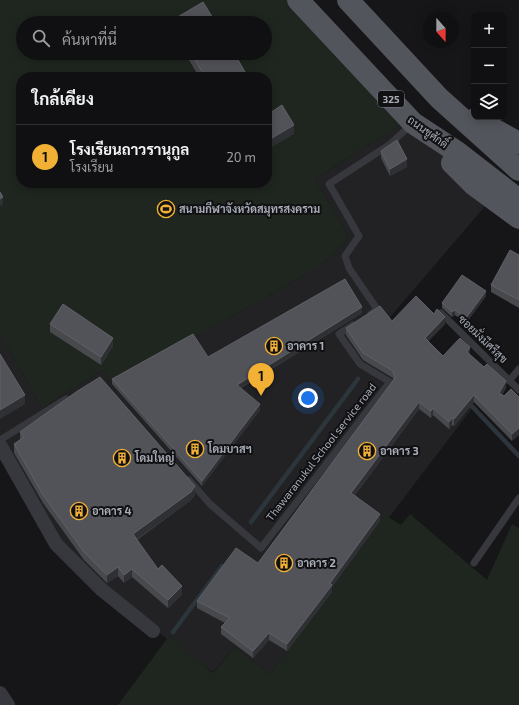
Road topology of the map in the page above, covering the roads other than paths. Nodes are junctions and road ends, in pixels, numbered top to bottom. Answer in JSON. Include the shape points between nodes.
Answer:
{"nodes":[{"id":1,"x":298,"y":0,"type":"edge"},
{"id":2,"x":348,"y":0,"type":"edge"},
{"id":3,"x":439,"y":98,"type":"junction"},
{"id":4,"x":413,"y":123,"type":"junction"},
{"id":5,"x":519,"y":143,"type":"edge"},
{"id":6,"x":518,"y":169,"type":"edge"},
{"id":7,"x":519,"y":200,"type":"edge"},
{"id":8,"x":519,"y":218,"type":"edge"},
{"id":9,"x":441,"y":313,"type":"edge"},
{"id":10,"x":519,"y":369,"type":"edge"},
{"id":11,"x":509,"y":381,"type":"junction"},
{"id":12,"x":519,"y":390,"type":"edge"},
{"id":13,"x":74,"y":395,"type":"edge"},
{"id":14,"x":0,"y":440,"type":"edge"},
{"id":15,"x":0,"y":445,"type":"edge"},
{"id":16,"x":183,"y":473,"type":"edge"},
{"id":17,"x":519,"y":498,"type":"edge"},
{"id":18,"x":474,"y":564,"type":"dead end"},
{"id":19,"x":152,"y":630,"type":"dead end"},
{"id":20,"x":0,"y":693,"type":"edge"},
{"id":21,"x":8,"y":705,"type":"edge"}],
"edges":[{"from":1,"to":4,"type":"main road","name":"ถนนชูศักดิ์","number":"325"},
{"from":2,"to":3,"type":"main road"},
{"from":3,"to":5,"type":"main road"},
{"from":3,"to":6,"type":"main road"},
{"from":4,"to":7,"type":"main road","name":"ถนนชูศักดิ์","number":"325","via":[[457,152]]},
{"from":4,"to":8,"type":"main road","via":[[474,185]]},
{"from":4,"to":16,"type":"lane","name":"Thawaranukul School service road","via":[[389,145],[329,184],[359,236],[346,256],[349,268],[377,309],[340,334],[360,364],[390,382],[261,548],[210,504]]},
{"from":9,"to":11,"type":"lane","name":"ซอยมั่งมีศรีสุข"},
{"from":10,"to":11,"type":"lane","name":"ซอยมั่งมีศรีสุข"},
{"from":11,"to":12,"type":"lane","name":"ซอยมั่งมีศรีสุข"},
{"from":13,"to":14,"type":"lane"},
{"from":15,"to":19,"type":"street","via":[[56,544],[101,589]]},
{"from":17,"to":18,"type":"lane"},
{"from":20,"to":21,"type":"street"}]}
